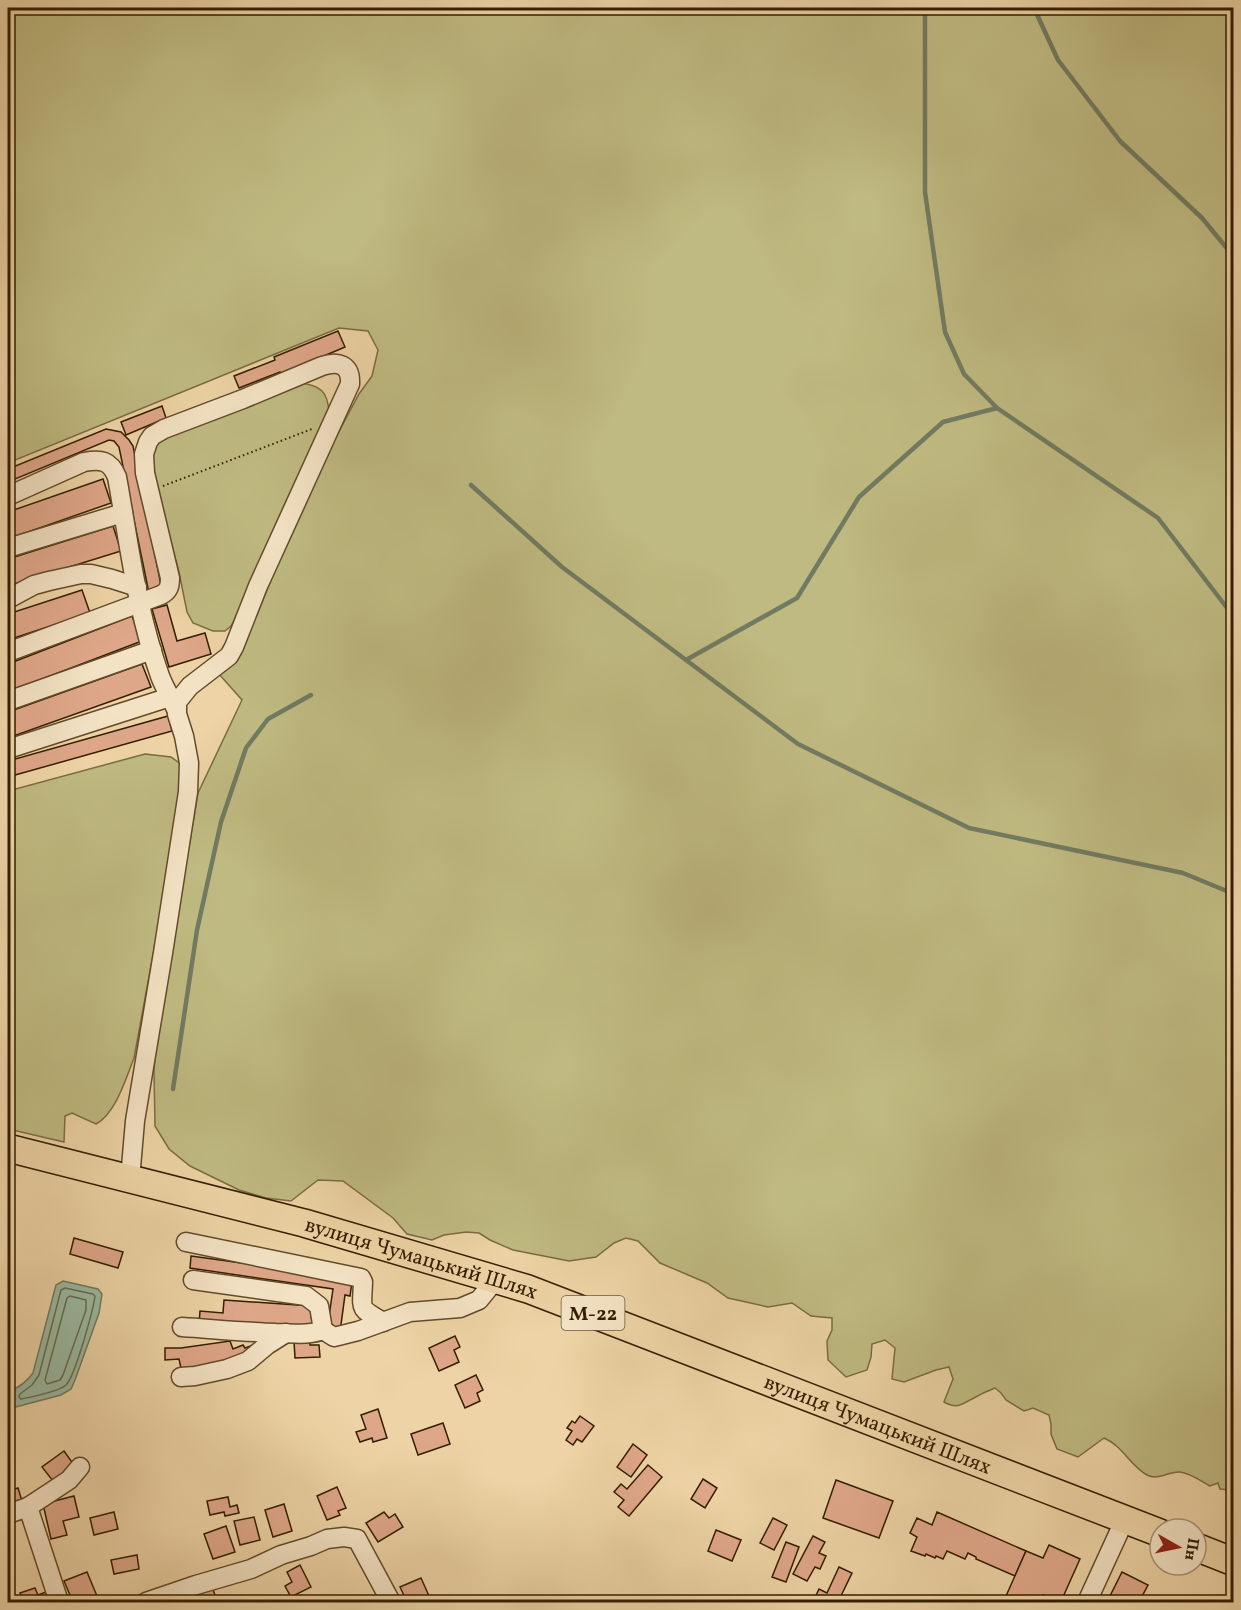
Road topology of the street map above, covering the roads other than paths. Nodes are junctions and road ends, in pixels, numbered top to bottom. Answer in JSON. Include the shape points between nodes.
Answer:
{"nodes":[{"id":1,"x":8,"y":496,"type":"edge"},
{"id":2,"x":123,"y":513,"type":"junction"},
{"id":3,"x":8,"y":548,"type":"edge"},
{"id":4,"x":139,"y":594,"type":"junction"},
{"id":5,"x":8,"y":599,"type":"edge"},
{"id":6,"x":152,"y":650,"type":"junction"},
{"id":7,"x":8,"y":652,"type":"edge"},
{"id":8,"x":8,"y":701,"type":"edge"},
{"id":9,"x":173,"y":703,"type":"junction"},
{"id":10,"x":8,"y":749,"type":"edge"},
{"id":11,"x":8,"y":1148,"type":"edge"},
{"id":12,"x":130,"y":1179,"type":"junction"},
{"id":13,"x":186,"y":1242,"type":"dead end"},
{"id":14,"x":496,"y":1279,"type":"junction"},
{"id":15,"x":193,"y":1280,"type":"dead end"},
{"id":16,"x":383,"y":1322,"type":"junction"},
{"id":17,"x":182,"y":1327,"type":"dead end"},
{"id":18,"x":323,"y":1330,"type":"junction"},
{"id":19,"x":286,"y":1333,"type":"junction"},
{"id":20,"x":181,"y":1377,"type":"dead end"},
{"id":21,"x":80,"y":1467,"type":"dead end"},
{"id":22,"x":28,"y":1507,"type":"junction"},
{"id":23,"x":8,"y":1515,"type":"edge"},
{"id":24,"x":1125,"y":1519,"type":"junction"},
{"id":25,"x":1148,"y":1528,"type":"edge"},
{"id":26,"x":1208,"y":1552,"type":"edge"},
{"id":27,"x":1233,"y":1562,"type":"edge"},
{"id":28,"x":59,"y":1602,"type":"edge"},
{"id":29,"x":146,"y":1602,"type":"edge"},
{"id":30,"x":391,"y":1602,"type":"edge"},
{"id":31,"x":1087,"y":1602,"type":"edge"}],
"edges":[{"from":1,"to":2,"type":"street","via":[[84,462],[101,461],[114,468]]},
{"from":2,"to":3,"type":"street"},
{"from":2,"to":4,"type":"street"},
{"from":4,"to":5,"type":"street","via":[[112,579],[81,574],[34,585]]},
{"from":4,"to":6,"type":"street"},
{"from":4,"to":7,"type":"street"},
{"from":4,"to":9,"type":"street","via":[[166,593],[170,585],[145,473],[144,454],[156,433],[330,363],[346,368],[350,384],[229,656]]},
{"from":6,"to":8,"type":"street"},
{"from":6,"to":9,"type":"street"},
{"from":9,"to":10,"type":"street"},
{"from":9,"to":12,"type":"street","via":[[187,752],[188,792],[135,1121]]},
{"from":11,"to":12,"type":"highway","name":"вулиця Чумацький Шлях","number":"М-22"},
{"from":12,"to":14,"type":"highway","name":"вулиця Чумацький Шлях","number":"М-22","via":[[304,1223]]},
{"from":13,"to":16,"type":"street","via":[[361,1278],[362,1307]]},
{"from":14,"to":16,"type":"street","via":[[479,1300],[460,1308],[410,1312]]},
{"from":14,"to":24,"type":"highway","name":"вулиця Чумацький Шлях","number":"М-22","via":[[597,1314]]},
{"from":15,"to":18,"type":"street","via":[[306,1296],[319,1306]]},
{"from":16,"to":18,"type":"street","via":[[334,1337]]},
{"from":17,"to":19,"type":"street"},
{"from":18,"to":19,"type":"street"},
{"from":19,"to":20,"type":"street","via":[[248,1361]]},
{"from":21,"to":22,"type":"street","via":[[69,1480]]},
{"from":22,"to":23,"type":"street"},
{"from":22,"to":28,"type":"street"},
{"from":24,"to":25,"type":"highway","name":"вулиця Чумацький Шлях","number":"М-22"},
{"from":24,"to":31,"type":"street"},
{"from":26,"to":27,"type":"highway"},
{"from":29,"to":30,"type":"street","via":[[251,1569],[327,1539],[344,1537],[357,1539]]}]}
